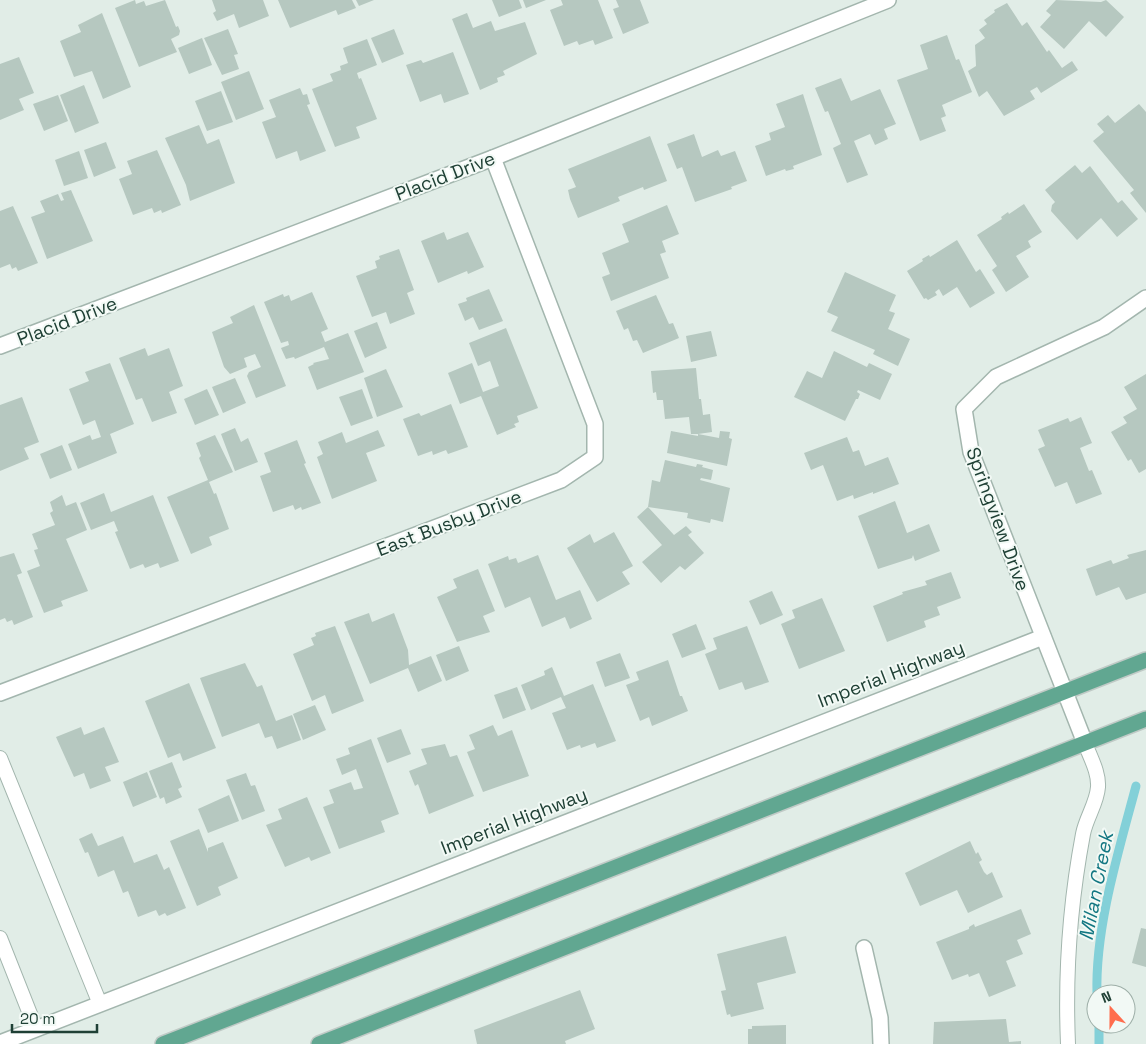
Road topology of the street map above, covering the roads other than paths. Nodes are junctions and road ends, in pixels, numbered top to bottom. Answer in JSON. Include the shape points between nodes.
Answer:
{"nodes":[{"id":1,"x":888,"y":0,"type":"edge"},
{"id":2,"x":493,"y":158,"type":"junction"},
{"id":3,"x":1146,"y":298,"type":"edge"},
{"id":4,"x":0,"y":346,"type":"edge"},
{"id":5,"x":1043,"y":637,"type":"junction"},
{"id":6,"x":1146,"y":660,"type":"edge"},
{"id":7,"x":1064,"y":692,"type":"junction"},
{"id":8,"x":0,"y":693,"type":"edge"},
{"id":9,"x":1146,"y":719,"type":"edge"},
{"id":10,"x":1085,"y":743,"type":"junction"},
{"id":11,"x":0,"y":758,"type":"edge"},
{"id":12,"x":0,"y":938,"type":"edge"},
{"id":13,"x":864,"y":948,"type":"dead end"},
{"id":14,"x":100,"y":1004,"type":"junction"},
{"id":15,"x":36,"y":1029,"type":"junction"},
{"id":16,"x":0,"y":1043,"type":"edge"},
{"id":17,"x":163,"y":1044,"type":"edge"},
{"id":18,"x":319,"y":1044,"type":"edge"},
{"id":19,"x":881,"y":1044,"type":"edge"},
{"id":20,"x":1068,"y":1044,"type":"edge"}],
"edges":[{"from":1,"to":2,"type":"street","name":"Placid Drive"},
{"from":2,"to":4,"type":"street","name":"Placid Drive"},
{"from":2,"to":8,"type":"street","name":"East Busby Drive","via":[[595,424],[595,457],[561,480]]},
{"from":3,"to":5,"type":"street","name":"Springview Drive","via":[[1104,327],[996,377],[964,409],[971,452]]},
{"from":5,"to":7,"type":"street","name":"Springview Drive"},
{"from":5,"to":14,"type":"street","name":"Imperial Highway"},
{"from":6,"to":7,"type":"main road"},
{"from":7,"to":10,"type":"street","name":"Springview Drive"},
{"from":7,"to":17,"type":"main road"},
{"from":9,"to":10,"type":"main road"},
{"from":10,"to":18,"type":"main road"},
{"from":10,"to":20,"type":"lane","via":[[1097,773],[1098,788],[1083,832],[1075,882],[1069,949]]},
{"from":11,"to":14,"type":"lane"},
{"from":12,"to":15,"type":"lane"},
{"from":13,"to":19,"type":"street","via":[[880,1018]]},
{"from":14,"to":15,"type":"street","name":"Imperial Highway"},
{"from":15,"to":16,"type":"street","name":"Imperial Highway"}]}
